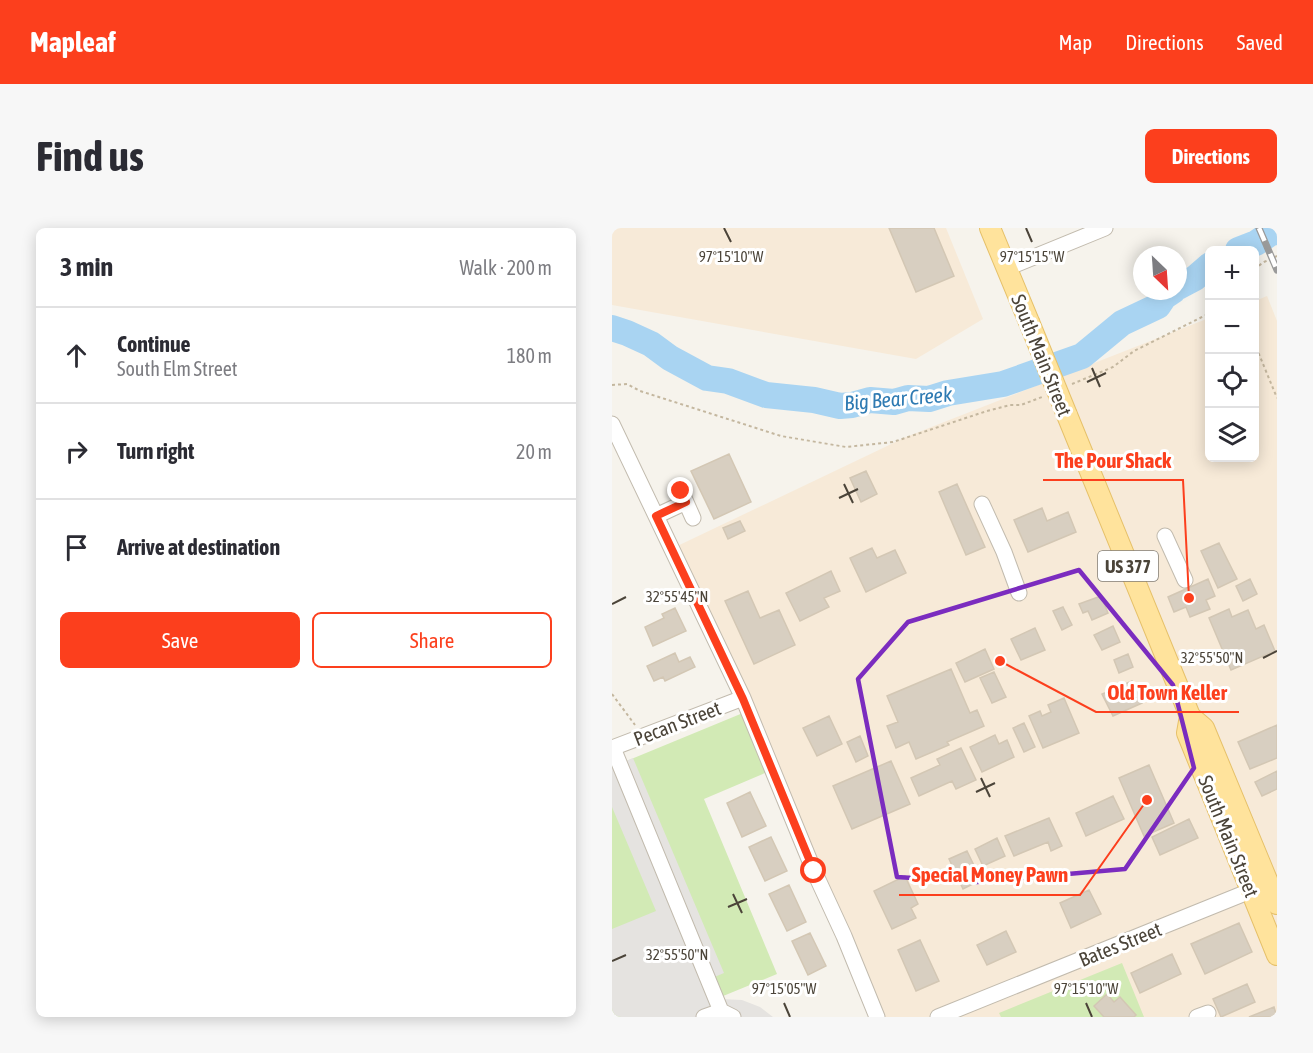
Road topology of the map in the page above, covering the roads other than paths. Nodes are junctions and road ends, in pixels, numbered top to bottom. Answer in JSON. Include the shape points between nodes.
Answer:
{"nodes":[{"id":1,"x":990,"y":228,"type":"edge"},
{"id":2,"x":1105,"y":228,"type":"edge"},
{"id":3,"x":1074,"y":234,"type":"edge"},
{"id":4,"x":1007,"y":268,"type":"junction"},
{"id":5,"x":612,"y":424,"type":"edge"},
{"id":6,"x":616,"y":445,"type":"edge"},
{"id":7,"x":982,"y":504,"type":"dead end"},
{"id":8,"x":656,"y":516,"type":"junction"},
{"id":9,"x":693,"y":518,"type":"dead end"},
{"id":10,"x":1165,"y":536,"type":"dead end"},
{"id":11,"x":1185,"y":580,"type":"dead end"},
{"id":12,"x":1019,"y":593,"type":"dead end"},
{"id":13,"x":743,"y":699,"type":"junction"},
{"id":14,"x":612,"y":748,"type":"edge"},
{"id":15,"x":1260,"y":887,"type":"junction"},
{"id":16,"x":1277,"y":904,"type":"edge"},
{"id":17,"x":1277,"y":954,"type":"edge"},
{"id":18,"x":727,"y":1014,"type":"edge"},
{"id":19,"x":704,"y":1017,"type":"edge"},
{"id":20,"x":877,"y":1017,"type":"edge"},
{"id":21,"x":938,"y":1017,"type":"edge"}],
"edges":[{"from":1,"to":4,"type":"main road","name":"South Main Street","number":"US 377"},
{"from":2,"to":3,"type":"street"},
{"from":3,"to":4,"type":"street"},
{"from":4,"to":15,"type":"main road","name":"South Main Street","number":"US 377","bridge":true,"via":[[1190,716],[1187,734]]},
{"from":5,"to":6,"type":"street"},
{"from":6,"to":8,"type":"street"},
{"from":7,"to":12,"type":"street"},
{"from":8,"to":9,"type":"street","via":[[683,496]]},
{"from":8,"to":13,"type":"street"},
{"from":10,"to":11,"type":"street"},
{"from":13,"to":14,"type":"street","name":"Pecan Street"},
{"from":13,"to":20,"type":"street"},
{"from":14,"to":18,"type":"street"},
{"from":15,"to":16,"type":"main road","name":"South Main Street","number":"US 377"},
{"from":15,"to":17,"type":"main road","name":"South Main Street","number":"US 377"},
{"from":15,"to":21,"type":"street","name":"Bates Street"},
{"from":18,"to":19,"type":"street"}]}
